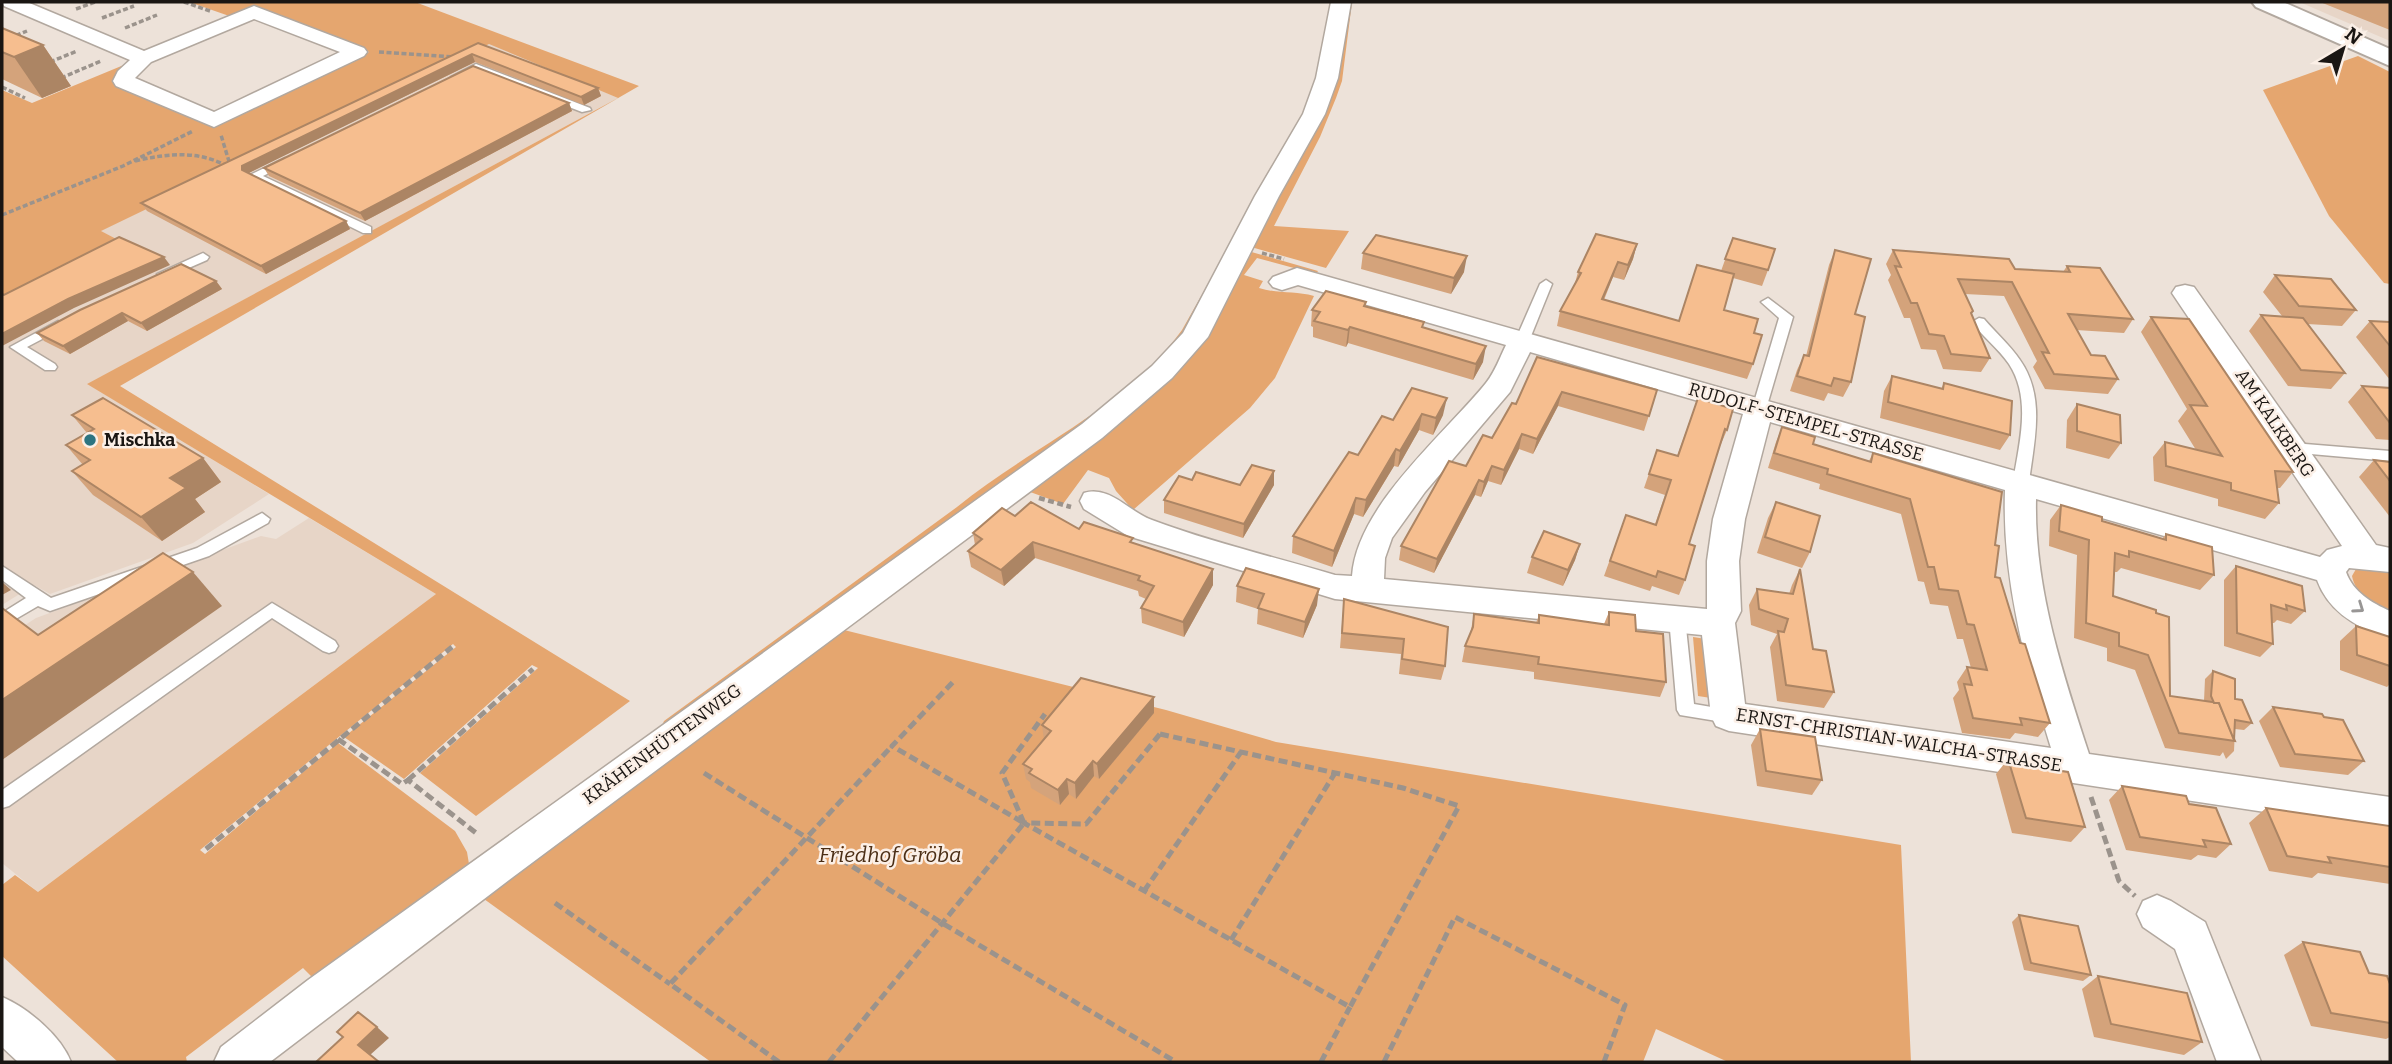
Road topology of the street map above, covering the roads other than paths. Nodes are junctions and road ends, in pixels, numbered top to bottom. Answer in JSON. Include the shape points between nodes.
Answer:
{"nodes":[{"id":1,"x":10,"y":2,"type":"edge"},
{"id":2,"x":1341,"y":2,"type":"edge"},
{"id":3,"x":2264,"y":2,"type":"edge"},
{"id":4,"x":144,"y":58,"type":"junction"},
{"id":5,"x":2390,"y":58,"type":"edge"},
{"id":6,"x":445,"y":82,"type":"edge"},
{"id":7,"x":586,"y":110,"type":"dead end"},
{"id":8,"x":290,"y":158,"type":"edge"},
{"id":9,"x":367,"y":230,"type":"dead end"},
{"id":10,"x":203,"y":257,"type":"dead end"},
{"id":11,"x":154,"y":278,"type":"edge"},
{"id":12,"x":1282,"y":282,"type":"dead end"},
{"id":13,"x":1546,"y":284,"type":"dead end"},
{"id":14,"x":2185,"y":293,"type":"dead end"},
{"id":15,"x":1768,"y":302,"type":"dead end"},
{"id":16,"x":70,"y":319,"type":"edge"},
{"id":17,"x":1979,"y":322,"type":"dead end"},
{"id":18,"x":1522,"y":341,"type":"junction"},
{"id":19,"x":50,"y":367,"type":"dead end"},
{"id":20,"x":1759,"y":409,"type":"junction"},
{"id":21,"x":2292,"y":449,"type":"junction"},
{"id":22,"x":2390,"y":456,"type":"edge"},
{"id":23,"x":2021,"y":482,"type":"junction"},
{"id":24,"x":1095,"y":501,"type":"road end"},
{"id":25,"x":261,"y":519,"type":"dead end"},
{"id":26,"x":2377,"y":557,"type":"edge"},
{"id":27,"x":2,"y":572,"type":"edge"},
{"id":28,"x":2330,"y":572,"type":"junction"},
{"id":29,"x":1367,"y":590,"type":"junction"},
{"id":30,"x":38,"y":598,"type":"junction"},
{"id":31,"x":1677,"y":618,"type":"junction"},
{"id":32,"x":2,"y":621,"type":"edge"},
{"id":33,"x":1718,"y":623,"type":"junction"},
{"id":34,"x":2390,"y":625,"type":"edge"},
{"id":35,"x":330,"y":646,"type":"dead end"},
{"id":36,"x":1729,"y":716,"type":"junction"},
{"id":37,"x":2078,"y":769,"type":"junction"},
{"id":38,"x":2,"y":800,"type":"edge"},
{"id":39,"x":2390,"y":814,"type":"edge"},
{"id":40,"x":2157,"y":914,"type":"road end"},
{"id":41,"x":2,"y":1018,"type":"edge"},
{"id":42,"x":49,"y":1062,"type":"edge"},
{"id":43,"x":236,"y":1062,"type":"edge"},
{"id":44,"x":2239,"y":1062,"type":"edge"}],
"edges":[{"from":1,"to":4,"type":"street"},
{"from":2,"to":43,"type":"street","name":"KRÄHENHÜTTENWEG","via":[[1327,78],[1314,114],[1194,337],[1162,372],[1091,431]]},
{"from":3,"to":5,"type":"main road"},
{"from":4,"to":4,"type":"street","via":[[254,12],[357,52],[214,120],[124,81]]},
{"from":6,"to":7,"type":"lane","via":[[476,67]]},
{"from":8,"to":9,"type":"lane","via":[[254,176]]},
{"from":10,"to":11,"type":"lane"},
{"from":12,"to":18,"type":"street","name":"RUDOLF-STEMPEL-STRASSE","via":[[1297,276]]},
{"from":13,"to":18,"type":"lane"},
{"from":14,"to":21,"type":"street","name":"AM KALKBERG"},
{"from":15,"to":20,"type":"lane","via":[[1786,317]]},
{"from":16,"to":19,"type":"lane","via":[[17,346]]},
{"from":17,"to":23,"type":"lane","via":[[2016,363],[2026,382],[2030,402]]},
{"from":18,"to":20,"type":"street","name":"RUDOLF-STEMPEL-STRASSE"},
{"from":18,"to":29,"type":"street","via":[[1500,385],[1414,484],[1377,535],[1369,558]]},
{"from":20,"to":23,"type":"street","name":"RUDOLF-STEMPEL-STRASSE"},
{"from":20,"to":33,"type":"street","name":"ERNST-CHRISTIAN-WALCHA-STRASSE","via":[[1729,519],[1723,561],[1724,611]]},
{"from":21,"to":22,"type":"lane"},
{"from":21,"to":26,"type":"street","name":"AM KALKBERG"},
{"from":23,"to":28,"type":"street","name":"RUDOLF-STEMPEL-STRASSE"},
{"from":23,"to":37,"type":"street","name":"ERNST-CHRISTIAN-WALCHA-STRASSE","via":[[2023,568],[2040,655]]},
{"from":24,"to":29,"type":"street","via":[[1139,528],[1335,587]]},
{"from":25,"to":30,"type":"lane","via":[[202,552],[50,605]]},
{"from":26,"to":28,"type":"street","via":[[2344,556]]},
{"from":27,"to":30,"type":"lane"},
{"from":28,"to":34,"type":"street","one_way":true,"via":[[2351,604]]},
{"from":29,"to":31,"type":"street"},
{"from":30,"to":32,"type":"lane"},
{"from":31,"to":33,"type":"street"},
{"from":31,"to":36,"type":"lane","via":[[1686,709]]},
{"from":33,"to":36,"type":"street","name":"ERNST-CHRISTIAN-WALCHA-STRASSE"},
{"from":35,"to":38,"type":"lane","via":[[272,609]]},
{"from":36,"to":37,"type":"street","name":"ERNST-CHRISTIAN-WALCHA-STRASSE"},
{"from":37,"to":39,"type":"street","name":"ERNST-CHRISTIAN-WALCHA-STRASSE"},
{"from":40,"to":44,"type":"street","via":[[2191,936]]},
{"from":41,"to":42,"type":"street"}]}
